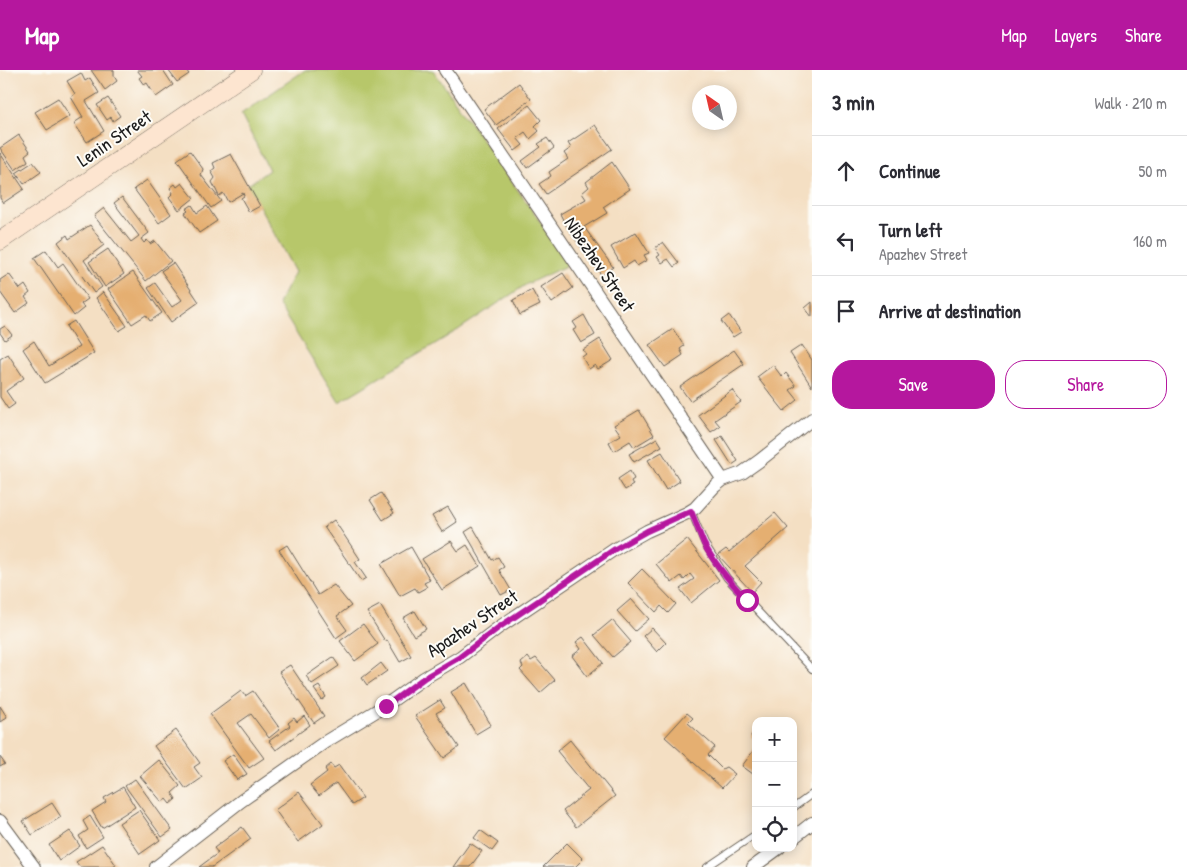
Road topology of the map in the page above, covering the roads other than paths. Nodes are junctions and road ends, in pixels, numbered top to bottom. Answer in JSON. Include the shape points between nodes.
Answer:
{"nodes":[{"id":1,"x":251,"y":70,"type":"edge"},
{"id":2,"x":445,"y":70,"type":"edge"},
{"id":3,"x":0,"y":241,"type":"edge"},
{"id":4,"x":812,"y":419,"type":"edge"},
{"id":5,"x":723,"y":480,"type":"junction"},
{"id":6,"x":691,"y":511,"type":"junction"},
{"id":7,"x":812,"y":669,"type":"edge"},
{"id":8,"x":812,"y":794,"type":"edge"},
{"id":9,"x":794,"y":807,"type":"edge"},
{"id":10,"x":0,"y":821,"type":"edge"},
{"id":11,"x":812,"y":823,"type":"edge"},
{"id":12,"x":797,"y":835,"type":"edge"},
{"id":13,"x":752,"y":837,"type":"edge"},
{"id":14,"x":774,"y":852,"type":"edge"},
{"id":15,"x":34,"y":867,"type":"edge"},
{"id":16,"x":156,"y":867,"type":"edge"},
{"id":17,"x":708,"y":867,"type":"edge"},
{"id":18,"x":753,"y":867,"type":"edge"}],
"edges":[{"from":1,"to":3,"type":"street","name":"Lenin Street"},
{"from":2,"to":5,"type":"street","name":"Nibezhev Street"},
{"from":4,"to":5,"type":"street","name":"Apazhev Street","via":[[753,465]]},
{"from":5,"to":6,"type":"street","name":"Apazhev Street"},
{"from":6,"to":7,"type":"lane","via":[[704,544],[726,578]]},
{"from":6,"to":16,"type":"street","name":"Apazhev Street","via":[[615,549],[460,657],[248,795]]},
{"from":8,"to":9,"type":"lane"},
{"from":10,"to":15,"type":"street"},
{"from":11,"to":12,"type":"street"},
{"from":13,"to":17,"type":"lane"},
{"from":14,"to":18,"type":"street"}]}
